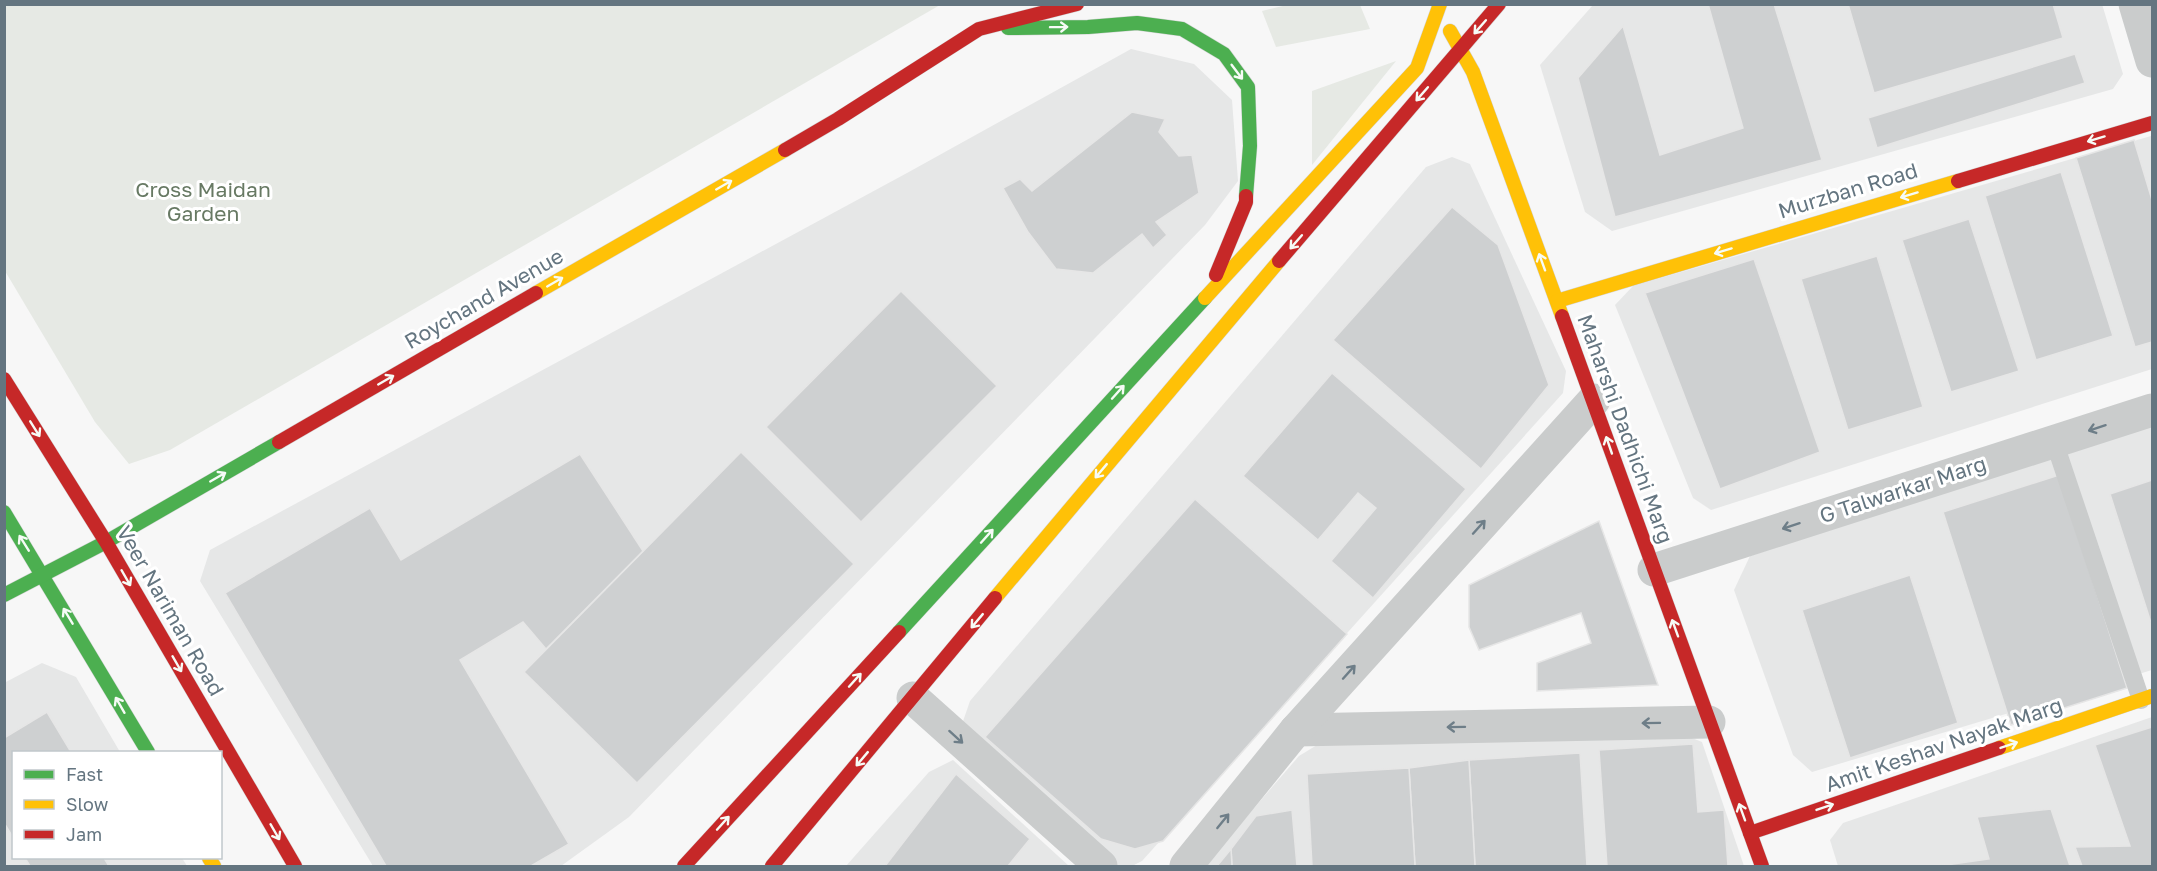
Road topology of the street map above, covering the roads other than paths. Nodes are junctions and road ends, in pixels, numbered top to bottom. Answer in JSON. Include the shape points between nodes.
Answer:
{"nodes":[{"id":1,"x":1017,"y":4,"type":"edge"},
{"id":2,"x":1077,"y":4,"type":"edge"},
{"id":3,"x":1499,"y":4,"type":"edge"},
{"id":4,"x":2135,"y":4,"type":"edge"},
{"id":5,"x":1439,"y":7,"type":"edge"},
{"id":6,"x":979,"y":29,"type":"junction"},
{"id":7,"x":1461,"y":50,"type":"junction"},
{"id":8,"x":2152,"y":61,"type":"edge"},
{"id":9,"x":2152,"y":123,"type":"edge"},
{"id":10,"x":1207,"y":296,"type":"junction"},
{"id":11,"x":1557,"y":301,"type":"junction"},
{"id":12,"x":4,"y":379,"type":"edge"},
{"id":13,"x":1594,"y":400,"type":"junction"},
{"id":14,"x":2152,"y":410,"type":"edge"},
{"id":15,"x":2054,"y":441,"type":"junction"},
{"id":16,"x":4,"y":512,"type":"edge"},
{"id":17,"x":106,"y":542,"type":"junction"},
{"id":18,"x":1654,"y":570,"type":"junction"},
{"id":19,"x":44,"y":575,"type":"junction"},
{"id":20,"x":4,"y":595,"type":"edge"},
{"id":21,"x":913,"y":698,"type":"junction"},
{"id":22,"x":2147,"y":698,"type":"edge"},
{"id":23,"x":1709,"y":722,"type":"junction"},
{"id":24,"x":1296,"y":730,"type":"junction"},
{"id":25,"x":147,"y":751,"type":"edge"},
{"id":26,"x":1749,"y":833,"type":"junction"},
{"id":27,"x":295,"y":867,"type":"edge"},
{"id":28,"x":684,"y":867,"type":"edge"},
{"id":29,"x":772,"y":867,"type":"edge"},
{"id":30,"x":1101,"y":867,"type":"edge"},
{"id":31,"x":1186,"y":867,"type":"edge"},
{"id":32,"x":1762,"y":867,"type":"edge"}],
"edges":[{"from":1,"to":6,"type":"main road","name":"Roychand Avenue"},
{"from":2,"to":6,"type":"main road"},
{"from":3,"to":7,"type":"main road","one_way":true},
{"from":4,"to":8,"type":"street"},
{"from":5,"to":7,"type":"main road","name":"Maharshi Dadhichi Marg"},
{"from":5,"to":10,"type":"main road","via":[[1417,68]]},
{"from":6,"to":10,"type":"main road","one_way":true,"via":[[1137,23],[1182,29],[1224,54],[1248,87],[1250,146],[1246,202]]},
{"from":17,"to":6,"type":"main road","name":"Roychand Avenue","one_way":true,"via":[[838,119]]},
{"from":11,"to":7,"type":"main road","name":"Maharshi Dadhichi Marg","one_way":true,"via":[[1473,72]]},
{"from":7,"to":21,"type":"main road","one_way":true,"via":[[1150,412]]},
{"from":9,"to":11,"type":"main road","name":"Murzban Road","one_way":true},
{"from":28,"to":10,"type":"main road","one_way":true},
{"from":11,"to":13,"type":"main road","name":"Maharshi Dadhichi Marg"},
{"from":12,"to":17,"type":"main road","name":"Veer Nariman Road","one_way":true},
{"from":18,"to":13,"type":"main road","name":"Maharshi Dadhichi Marg","one_way":true},
{"from":24,"to":13,"type":"street","one_way":true},
{"from":14,"to":15,"type":"street","name":"G Talwarkar Marg","one_way":true},
{"from":15,"to":18,"type":"street","name":"G Talwarkar Marg","one_way":true},
{"from":15,"to":22,"type":"lane"},
{"from":19,"to":16,"type":"main road","one_way":true},
{"from":17,"to":19,"type":"main road","name":"Roychand Avenue"},
{"from":17,"to":27,"type":"main road","name":"Veer Nariman Road","one_way":true},
{"from":23,"to":18,"type":"main road","name":"Maharshi Dadhichi Marg","one_way":true},
{"from":19,"to":20,"type":"main road","name":"Roychand Avenue"},
{"from":25,"to":19,"type":"main road","one_way":true},
{"from":21,"to":29,"type":"main road","one_way":true},
{"from":21,"to":30,"type":"street","one_way":true},
{"from":26,"to":22,"type":"main road","name":"Amit Keshav Nayak Marg","one_way":true},
{"from":23,"to":24,"type":"street","one_way":true},
{"from":26,"to":23,"type":"main road","name":"Maharshi Dadhichi Marg","one_way":true},
{"from":31,"to":24,"type":"street","one_way":true},
{"from":26,"to":32,"type":"main road","name":"Maharshi Dadhichi Marg"}]}
